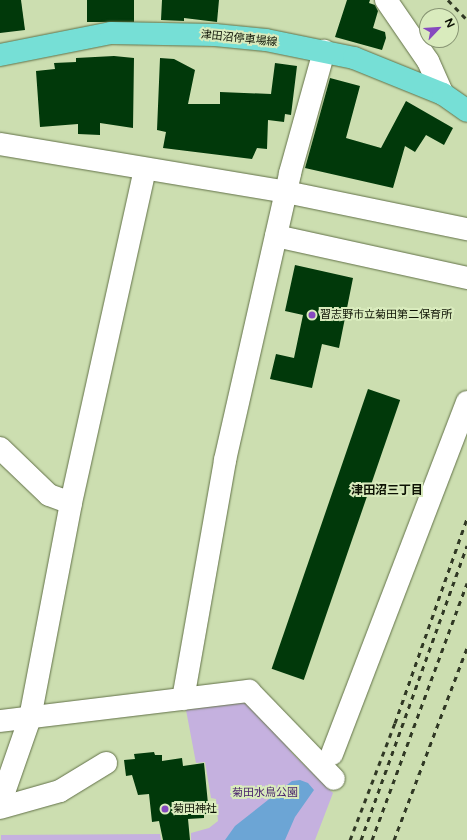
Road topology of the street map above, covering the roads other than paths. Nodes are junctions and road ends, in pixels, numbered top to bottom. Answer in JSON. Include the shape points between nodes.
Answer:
{"nodes":[{"id":1,"x":386,"y":0,"type":"edge"},
{"id":2,"x":324,"y":51,"type":"junction"},
{"id":3,"x":0,"y":55,"type":"edge"},
{"id":4,"x":444,"y":94,"type":"junction"},
{"id":5,"x":467,"y":111,"type":"edge"},
{"id":6,"x":0,"y":144,"type":"edge"},
{"id":7,"x":145,"y":169,"type":"junction"},
{"id":8,"x":286,"y":192,"type":"junction"},
{"id":9,"x":467,"y":229,"type":"edge"},
{"id":10,"x":276,"y":236,"type":"junction"},
{"id":11,"x":467,"y":278,"type":"edge"},
{"id":12,"x":467,"y":402,"type":"edge"},
{"id":13,"x":0,"y":448,"type":"edge"},
{"id":14,"x":72,"y":503,"type":"junction"},
{"id":15,"x":183,"y":699,"type":"junction"},
{"id":16,"x":30,"y":718,"type":"junction"},
{"id":17,"x":0,"y":721,"type":"edge"},
{"id":18,"x":332,"y":754,"type":"dead end"},
{"id":19,"x":106,"y":763,"type":"dead end"},
{"id":20,"x":334,"y":779,"type":"dead end"},
{"id":21,"x":0,"y":804,"type":"edge"},
{"id":22,"x":0,"y":808,"type":"edge"}],
"edges":[{"from":1,"to":4,"type":"street","via":[[428,61]]},
{"from":2,"to":3,"type":"main road","name":"津田沼停車場線","via":[[215,35],[111,33]]},
{"from":2,"to":4,"type":"main road","name":"津田沼停車場線","via":[[354,58]]},
{"from":2,"to":8,"type":"street"},
{"from":4,"to":5,"type":"main road","name":"津田沼停車場線"},
{"from":6,"to":7,"type":"street"},
{"from":7,"to":8,"type":"street"},
{"from":7,"to":14,"type":"street"},
{"from":8,"to":9,"type":"street"},
{"from":8,"to":10,"type":"street"},
{"from":10,"to":11,"type":"street"},
{"from":10,"to":15,"type":"street","via":[[225,460]]},
{"from":12,"to":18,"type":"street"},
{"from":13,"to":14,"type":"street","via":[[49,495]]},
{"from":14,"to":16,"type":"street"},
{"from":15,"to":16,"type":"street"},
{"from":15,"to":20,"type":"street","via":[[249,691]]},
{"from":16,"to":17,"type":"street"},
{"from":16,"to":21,"type":"street"},
{"from":19,"to":22,"type":"street","via":[[60,791]]}]}
